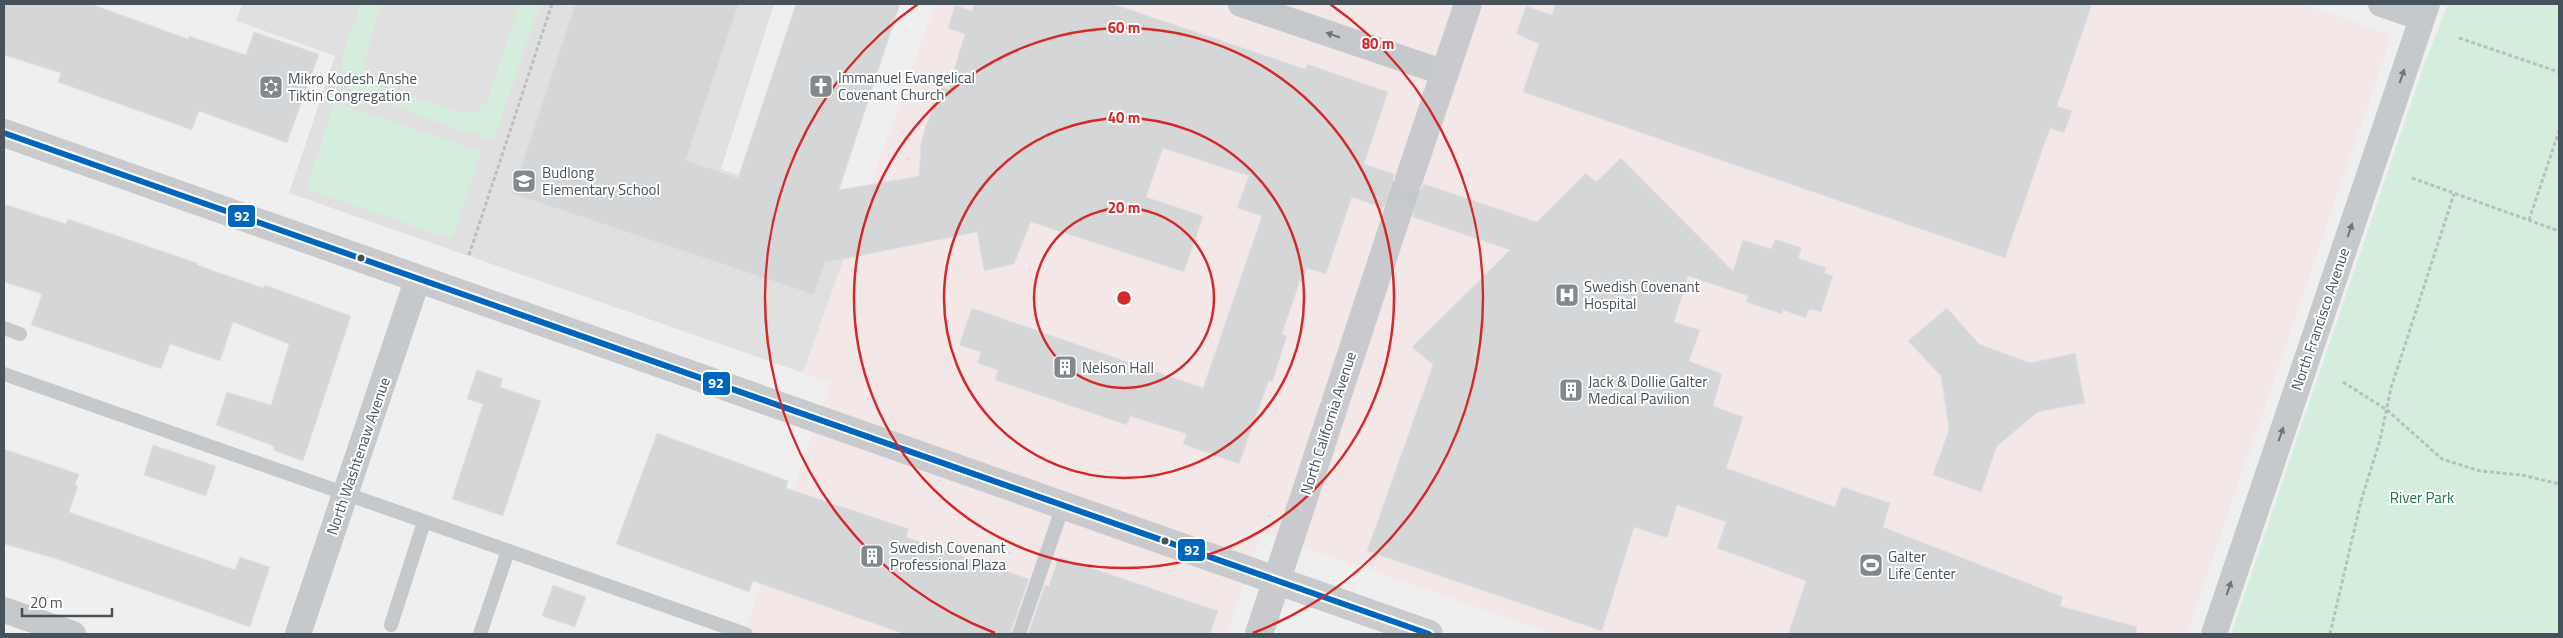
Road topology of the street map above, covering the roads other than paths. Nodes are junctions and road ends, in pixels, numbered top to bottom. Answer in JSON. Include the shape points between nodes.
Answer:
{"nodes":[{"id":1,"x":1241,"y":4,"type":"edge"},
{"id":2,"x":1468,"y":4,"type":"edge"},
{"id":3,"x":2381,"y":4,"type":"edge"},
{"id":4,"x":2424,"y":11,"type":"edge"},
{"id":5,"x":1445,"y":72,"type":"junction"},
{"id":6,"x":4,"y":133,"type":"edge"},
{"id":7,"x":1409,"y":179,"type":"tunnel mouth"},
{"id":8,"x":1398,"y":212,"type":"tunnel mouth"},
{"id":9,"x":418,"y":278,"type":"junction"},
{"id":10,"x":4,"y":328,"type":"edge"},
{"id":11,"x":20,"y":334,"type":"dead end"},
{"id":12,"x":4,"y":374,"type":"edge"},
{"id":13,"x":345,"y":494,"type":"junction"},
{"id":14,"x":1063,"y":506,"type":"junction"},
{"id":15,"x":424,"y":522,"type":"junction"},
{"id":16,"x":508,"y":551,"type":"junction"},
{"id":17,"x":1276,"y":581,"type":"junction"},
{"id":18,"x":4,"y":610,"type":"edge"},
{"id":19,"x":391,"y":625,"type":"dead end"},
{"id":20,"x":73,"y":634,"type":"edge"},
{"id":21,"x":298,"y":634,"type":"edge"},
{"id":22,"x":480,"y":634,"type":"edge"},
{"id":23,"x":746,"y":634,"type":"edge"},
{"id":24,"x":1020,"y":634,"type":"edge"},
{"id":25,"x":1259,"y":634,"type":"edge"},
{"id":26,"x":1429,"y":634,"type":"edge"},
{"id":27,"x":2214,"y":634,"type":"edge"}],
"edges":[{"from":5,"to":1,"type":"street","one_way":true},
{"from":2,"to":5,"type":"main road"},
{"from":3,"to":4,"type":"street"},
{"from":27,"to":4,"type":"street","name":"North Francisco Avenue","one_way":true},
{"from":5,"to":7,"type":"main road"},
{"from":6,"to":9,"type":"main road"},
{"from":8,"to":17,"type":"main road","name":"North California Avenue"},
{"from":9,"to":13,"type":"street","name":"North Washtenaw Avenue"},
{"from":9,"to":14,"type":"main road"},
{"from":10,"to":11,"type":"lane"},
{"from":12,"to":13,"type":"lane"},
{"from":13,"to":15,"type":"lane"},
{"from":13,"to":21,"type":"street","name":"North Washtenaw Avenue"},
{"from":14,"to":17,"type":"main road"},
{"from":14,"to":24,"type":"lane"},
{"from":15,"to":16,"type":"lane"},
{"from":15,"to":19,"type":"lane"},
{"from":16,"to":22,"type":"lane"},
{"from":16,"to":23,"type":"lane"},
{"from":17,"to":25,"type":"main road","name":"North California Avenue"},
{"from":17,"to":26,"type":"main road"},
{"from":18,"to":20,"type":"street"}]}
